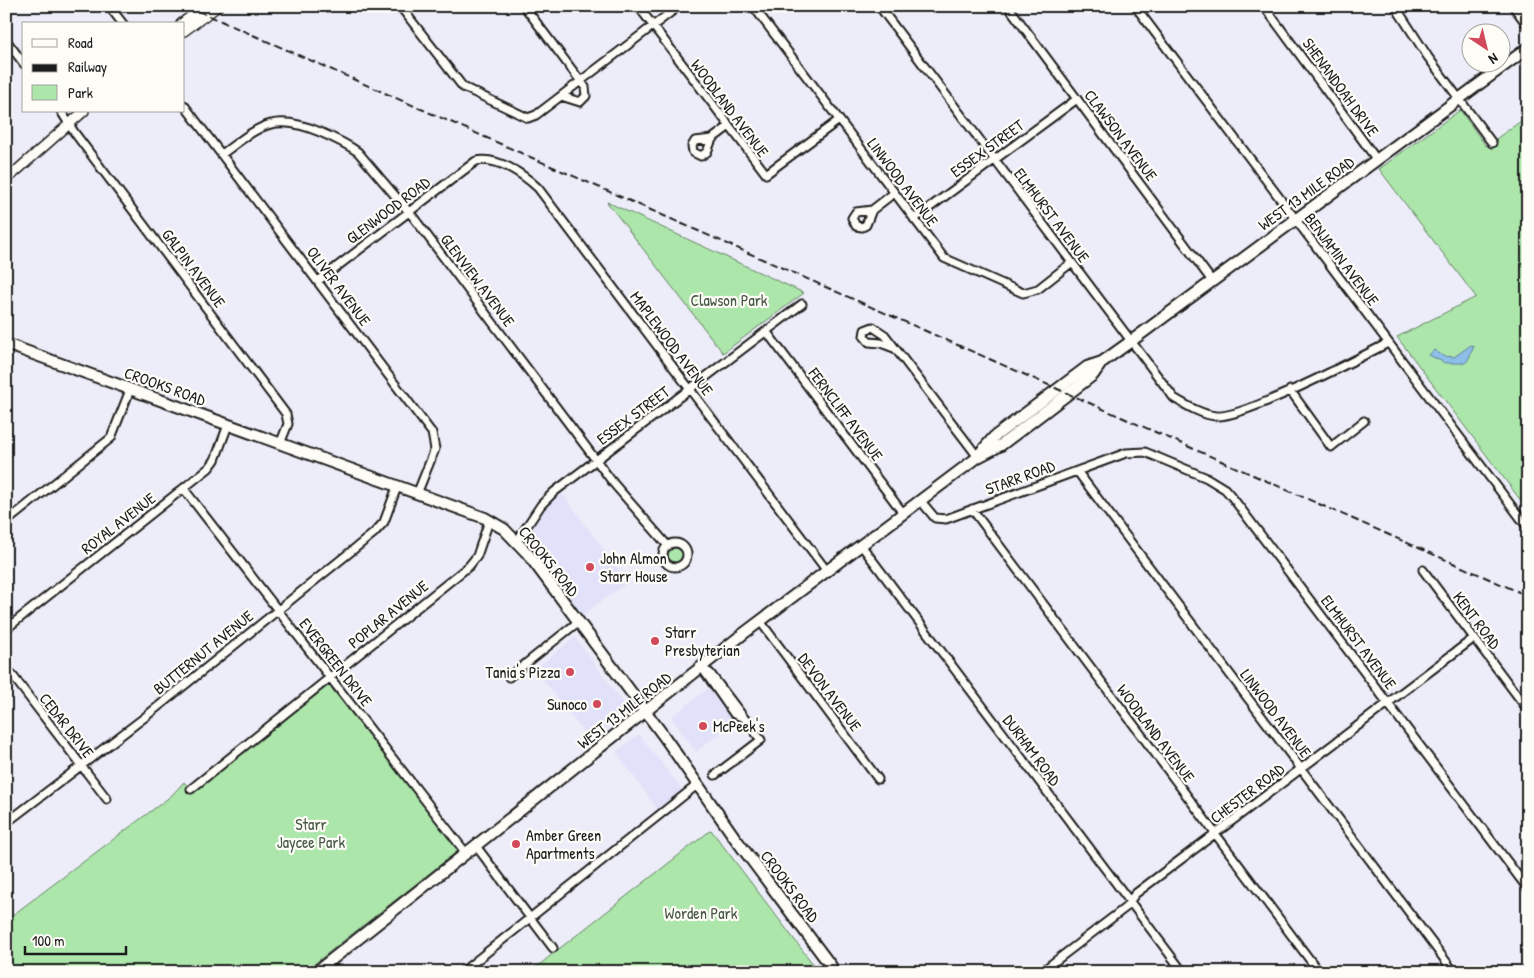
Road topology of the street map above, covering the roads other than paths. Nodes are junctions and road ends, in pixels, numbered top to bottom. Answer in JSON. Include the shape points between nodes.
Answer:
{"nodes":[{"id":1,"x":109,"y":6,"type":"edge"},
{"id":2,"x":204,"y":6,"type":"edge"},
{"id":3,"x":218,"y":6,"type":"edge"},
{"id":4,"x":400,"y":6,"type":"edge"},
{"id":5,"x":524,"y":6,"type":"edge"},
{"id":6,"x":638,"y":6,"type":"edge"},
{"id":7,"x":679,"y":6,"type":"edge"},
{"id":8,"x":753,"y":6,"type":"edge"},
{"id":9,"x":879,"y":6,"type":"edge"},
{"id":10,"x":1008,"y":6,"type":"edge"},
{"id":11,"x":1135,"y":6,"type":"edge"},
{"id":12,"x":1264,"y":6,"type":"edge"},
{"id":13,"x":1395,"y":6,"type":"edge"},
{"id":14,"x":1513,"y":6,"type":"edge"},
{"id":15,"x":121,"y":22,"type":"edge"},
{"id":16,"x":184,"y":22,"type":"edge"},
{"id":17,"x":652,"y":26,"type":"junction"},
{"id":18,"x":1528,"y":26,"type":"edge"},
{"id":19,"x":185,"y":30,"type":"edge"},
{"id":20,"x":6,"y":40,"type":"edge"},
{"id":21,"x":1528,"y":48,"type":"edge"},
{"id":22,"x":22,"y":61,"type":"edge"},
{"id":23,"x":580,"y":81,"type":"junction"},
{"id":24,"x":560,"y":96,"type":"junction"},
{"id":25,"x":1077,"y":99,"type":"junction"},
{"id":26,"x":1459,"y":99,"type":"junction"},
{"id":27,"x":185,"y":106,"type":"edge"},
{"id":28,"x":62,"y":112,"type":"edge"},
{"id":29,"x":83,"y":112,"type":"edge"},
{"id":30,"x":839,"y":120,"type":"junction"},
{"id":31,"x":70,"y":124,"type":"junction"},
{"id":32,"x":728,"y":127,"type":"junction"},
{"id":33,"x":712,"y":139,"type":"dead end"},
{"id":34,"x":1492,"y":143,"type":"dead end"},
{"id":35,"x":222,"y":154,"type":"junction"},
{"id":36,"x":994,"y":160,"type":"junction"},
{"id":37,"x":1377,"y":160,"type":"junction"},
{"id":38,"x":476,"y":161,"type":"joint"},
{"id":39,"x":6,"y":180,"type":"edge"},
{"id":40,"x":894,"y":193,"type":"junction"},
{"id":41,"x":872,"y":210,"type":"dead end"},
{"id":42,"x":408,"y":212,"type":"junction"},
{"id":43,"x":914,"y":219,"type":"junction"},
{"id":44,"x":1295,"y":220,"type":"junction"},
{"id":45,"x":1071,"y":264,"type":"junction"},
{"id":46,"x":318,"y":281,"type":"junction"},
{"id":47,"x":1212,"y":281,"type":"junction"},
{"id":48,"x":802,"y":304,"type":"dead end"},
{"id":49,"x":766,"y":331,"type":"junction"},
{"id":50,"x":1130,"y":342,"type":"junction"},
{"id":51,"x":1388,"y":343,"type":"junction"},
{"id":52,"x":6,"y":344,"type":"edge"},
{"id":53,"x":894,"y":348,"type":"dead end"},
{"id":54,"x":690,"y":389,"type":"junction"},
{"id":55,"x":130,"y":390,"type":"junction"},
{"id":56,"x":1290,"y":390,"type":"junction"},
{"id":57,"x":1364,"y":421,"type":"dead end"},
{"id":58,"x":228,"y":425,"type":"junction"},
{"id":59,"x":280,"y":444,"type":"junction"},
{"id":60,"x":1137,"y":450,"type":"joint"},
{"id":61,"x":978,"y":457,"type":"junction"},
{"id":62,"x":596,"y":459,"type":"junction"},
{"id":63,"x":1077,"y":471,"type":"junction"},
{"id":64,"x":397,"y":487,"type":"junction"},
{"id":65,"x":184,"y":489,"type":"junction"},
{"id":66,"x":417,"y":494,"type":"junction"},
{"id":67,"x":920,"y":500,"type":"junction"},
{"id":68,"x":972,"y":509,"type":"junction"},
{"id":69,"x":903,"y":513,"type":"junction"},
{"id":70,"x":489,"y":521,"type":"junction"},
{"id":71,"x":6,"y":522,"type":"edge"},
{"id":72,"x":1528,"y":528,"type":"edge"},
{"id":73,"x":517,"y":541,"type":"junction"},
{"id":74,"x":861,"y":545,"type":"junction"},
{"id":75,"x":668,"y":546,"type":"dead end"},
{"id":76,"x":1423,"y":570,"type":"dead end"},
{"id":77,"x":827,"y":571,"type":"junction"},
{"id":78,"x":278,"y":610,"type":"junction"},
{"id":79,"x":760,"y":621,"type":"junction"},
{"id":80,"x":578,"y":622,"type":"junction"},
{"id":81,"x":6,"y":629,"type":"edge"},
{"id":82,"x":1474,"y":638,"type":"junction"},
{"id":83,"x":6,"y":668,"type":"edge"},
{"id":84,"x":701,"y":668,"type":"junction"},
{"id":85,"x":330,"y":677,"type":"junction"},
{"id":86,"x":509,"y":677,"type":"dead end"},
{"id":87,"x":1388,"y":704,"type":"junction"},
{"id":88,"x":1528,"y":710,"type":"edge"},
{"id":89,"x":646,"y":712,"type":"junction"},
{"id":90,"x":81,"y":766,"type":"junction"},
{"id":91,"x":1302,"y":769,"type":"junction"},
{"id":92,"x":715,"y":775,"type":"dead end"},
{"id":93,"x":878,"y":779,"type":"dead end"},
{"id":94,"x":697,"y":785,"type":"junction"},
{"id":95,"x":191,"y":788,"type":"dead end"},
{"id":96,"x":107,"y":799,"type":"dead end"},
{"id":97,"x":6,"y":823,"type":"edge"},
{"id":98,"x":1215,"y":834,"type":"junction"},
{"id":99,"x":476,"y":846,"type":"junction"},
{"id":100,"x":466,"y":853,"type":"junction"},
{"id":101,"x":1528,"y":889,"type":"edge"},
{"id":102,"x":1129,"y":902,"type":"junction"},
{"id":103,"x":530,"y":918,"type":"junction"},
{"id":104,"x":554,"y":948,"type":"dead end"},
{"id":105,"x":832,"y":969,"type":"edge"},
{"id":106,"x":316,"y":972,"type":"edge"},
{"id":107,"x":462,"y":972,"type":"edge"},
{"id":108,"x":842,"y":972,"type":"edge"},
{"id":109,"x":1041,"y":972,"type":"edge"},
{"id":110,"x":1183,"y":972,"type":"edge"},
{"id":111,"x":1318,"y":972,"type":"edge"},
{"id":112,"x":1454,"y":972,"type":"edge"}],
"edges":[{"from":1,"to":15,"type":"street"},
{"from":2,"to":16,"type":"street"},
{"from":3,"to":19,"type":"street"},
{"from":4,"to":24,"type":"street","via":[[463,87],[526,117],[536,115]]},
{"from":5,"to":23,"type":"street"},
{"from":6,"to":17,"type":"street","name":"WOODLAND AVENUE"},
{"from":7,"to":17,"type":"street"},
{"from":8,"to":30,"type":"street","name":"LINWOOD AVENUE"},
{"from":9,"to":36,"type":"street","name":"ELMHURST AVENUE"},
{"from":10,"to":25,"type":"street","name":"CLAWSON AVENUE"},
{"from":11,"to":44,"type":"street","name":"BENJAMIN AVENUE"},
{"from":12,"to":37,"type":"street","name":"SHENANDOAH DRIVE"},
{"from":13,"to":26,"type":"street"},
{"from":14,"to":18,"type":"street"},
{"from":17,"to":23,"type":"street"},
{"from":17,"to":32,"type":"street","name":"WOODLAND AVENUE"},
{"from":20,"to":22,"type":"street"},
{"from":21,"to":26,"type":"main road","name":"WEST 13 MILE ROAD"},
{"from":23,"to":24,"type":"street"},
{"from":23,"to":24,"type":"street","via":[[586,96],[582,101]]},
{"from":25,"to":36,"type":"street","name":"ESSEX STREET"},
{"from":25,"to":47,"type":"street","name":"CLAWSON AVENUE"},
{"from":26,"to":34,"type":"street"},
{"from":26,"to":37,"type":"main road","name":"WEST 13 MILE ROAD"},
{"from":27,"to":35,"type":"street","name":"OLIVER AVENUE"},
{"from":28,"to":31,"type":"street","name":"GALPIN AVENUE"},
{"from":29,"to":31,"type":"street"},
{"from":30,"to":32,"type":"street","name":"WOODLAND AVENUE","via":[[766,174]]},
{"from":30,"to":40,"type":"street","name":"LINWOOD AVENUE"},
{"from":31,"to":39,"type":"street"},
{"from":31,"to":59,"type":"street","name":"GALPIN AVENUE","via":[[284,410],[288,424]]},
{"from":32,"to":33,"type":"street"},
{"from":35,"to":42,"type":"street","name":"GLENVIEW AVENUE","via":[[264,126],[297,123],[358,152]]},
{"from":35,"to":46,"type":"street","name":"OLIVER AVENUE"},
{"from":36,"to":43,"type":"street","name":"ESSEX STREET"},
{"from":36,"to":45,"type":"street","name":"ELMHURST AVENUE"},
{"from":37,"to":44,"type":"main road","name":"WEST 13 MILE ROAD"},
{"from":38,"to":42,"type":"street","name":"GLENWOOD ROAD"},
{"from":38,"to":54,"type":"street","name":"MAPLEWOOD AVENUE","via":[[487,160],[513,170],[538,188]]},
{"from":40,"to":41,"type":"street"},
{"from":40,"to":43,"type":"street","name":"LINWOOD AVENUE"},
{"from":42,"to":46,"type":"street","name":"GLENWOOD ROAD"},
{"from":42,"to":62,"type":"street","name":"GLENVIEW AVENUE"},
{"from":43,"to":45,"type":"street","name":"LINWOOD AVENUE","via":[[946,260],[1018,292],[1038,289]]},
{"from":44,"to":47,"type":"main road","name":"WEST 13 MILE ROAD"},
{"from":44,"to":51,"type":"street","name":"BENJAMIN AVENUE"},
{"from":45,"to":50,"type":"street","name":"ELMHURST AVENUE"},
{"from":46,"to":66,"type":"street","name":"OLIVER AVENUE","via":[[432,433],[435,449]]},
{"from":47,"to":50,"type":"main road","name":"WEST 13 MILE ROAD"},
{"from":48,"to":49,"type":"street","name":"ESSEX STREET"},
{"from":49,"to":54,"type":"street","name":"ESSEX STREET"},
{"from":49,"to":69,"type":"street","name":"FERNCLIFF AVENUE"},
{"from":50,"to":56,"type":"street","name":"ELMHURST AVENUE","via":[[1171,396],[1206,414],[1222,416]]},
{"from":50,"to":61,"type":"main road","name":"WEST 13 MILE ROAD","via":[[1102,362],[1087,367],[994,437]]},
{"from":51,"to":56,"type":"street"},
{"from":51,"to":72,"type":"street","name":"BENJAMIN AVENUE"},
{"from":52,"to":55,"type":"main road","name":"CROOKS ROAD"},
{"from":53,"to":61,"type":"street"},
{"from":54,"to":62,"type":"street","name":"ESSEX STREET"},
{"from":54,"to":77,"type":"street","name":"MAPLEWOOD AVENUE"},
{"from":55,"to":58,"type":"main road","name":"CROOKS ROAD"},
{"from":55,"to":71,"type":"street","via":[[111,438]]},
{"from":56,"to":57,"type":"street","via":[[1330,447]]},
{"from":58,"to":59,"type":"main road","name":"CROOKS ROAD"},
{"from":58,"to":65,"type":"street","name":"ROYAL AVENUE","via":[[213,464]]},
{"from":59,"to":64,"type":"main road","name":"CROOKS ROAD"},
{"from":60,"to":63,"type":"street","name":"STARR ROAD"},
{"from":60,"to":87,"type":"street","name":"ELMHURST AVENUE","via":[[1207,478],[1225,490]]},
{"from":61,"to":67,"type":"main road","name":"WEST 13 MILE ROAD"},
{"from":62,"to":73,"type":"street","name":"ESSEX STREET","via":[[545,500]]},
{"from":62,"to":75,"type":"street","name":"GLENVIEW AVENUE"},
{"from":63,"to":68,"type":"street","name":"STARR ROAD"},
{"from":63,"to":91,"type":"street","name":"LINWOOD AVENUE"},
{"from":64,"to":66,"type":"main road","name":"CROOKS ROAD"},
{"from":64,"to":78,"type":"street","name":"BUTTERNUT AVENUE","via":[[379,528]]},
{"from":65,"to":78,"type":"street","name":"EVERGREEN DRIVE"},
{"from":65,"to":81,"type":"street","name":"ROYAL AVENUE"},
{"from":66,"to":70,"type":"main road","name":"CROOKS ROAD"},
{"from":67,"to":68,"type":"street","name":"STARR ROAD","via":[[931,514],[940,519]]},
{"from":67,"to":69,"type":"main road","name":"WEST 13 MILE ROAD"},
{"from":68,"to":98,"type":"street","name":"WOODLAND AVENUE"},
{"from":69,"to":74,"type":"main road","name":"WEST 13 MILE ROAD"},
{"from":70,"to":73,"type":"main road","name":"CROOKS ROAD"},
{"from":70,"to":85,"type":"street","name":"POPLAR AVENUE","via":[[477,556],[469,566]]},
{"from":73,"to":80,"type":"main road","name":"CROOKS ROAD"},
{"from":74,"to":77,"type":"main road","name":"WEST 13 MILE ROAD"},
{"from":74,"to":102,"type":"street","name":"DURHAM ROAD"},
{"from":76,"to":82,"type":"street","name":"KENT ROAD"},
{"from":77,"to":79,"type":"main road","name":"WEST 13 MILE ROAD"},
{"from":78,"to":85,"type":"street","name":"EVERGREEN DRIVE"},
{"from":78,"to":90,"type":"street","name":"BUTTERNUT AVENUE"},
{"from":79,"to":84,"type":"main road","name":"WEST 13 MILE ROAD"},
{"from":79,"to":93,"type":"street","name":"DEVON AVENUE"},
{"from":80,"to":86,"type":"street"},
{"from":80,"to":89,"type":"main road","name":"CROOKS ROAD"},
{"from":82,"to":87,"type":"street","name":"CHESTER ROAD"},
{"from":82,"to":88,"type":"street","name":"KENT ROAD"},
{"from":83,"to":90,"type":"street","name":"CEDAR DRIVE"},
{"from":84,"to":89,"type":"main road","name":"WEST 13 MILE ROAD"},
{"from":84,"to":92,"type":"street","via":[[734,714],[742,717],[761,740]]},
{"from":85,"to":95,"type":"street","name":"POPLAR AVENUE"},
{"from":85,"to":100,"type":"street","name":"EVERGREEN DRIVE"},
{"from":87,"to":91,"type":"street","name":"CHESTER ROAD"},
{"from":87,"to":101,"type":"street","name":"ELMHURST AVENUE"},
{"from":89,"to":94,"type":"main road","name":"CROOKS ROAD"},
{"from":89,"to":99,"type":"main road","name":"WEST 13 MILE ROAD"},
{"from":90,"to":96,"type":"street","name":"CEDAR DRIVE"},
{"from":90,"to":97,"type":"street","name":"BUTTERNUT AVENUE"},
{"from":91,"to":98,"type":"street","name":"CHESTER ROAD"},
{"from":91,"to":112,"type":"street","name":"LINWOOD AVENUE"},
{"from":94,"to":103,"type":"street"},
{"from":94,"to":105,"type":"main road","name":"CROOKS ROAD"},
{"from":98,"to":102,"type":"street","name":"CHESTER ROAD","via":[[1135,894]]},
{"from":98,"to":111,"type":"street","name":"WOODLAND AVENUE"},
{"from":99,"to":100,"type":"main road","name":"WEST 13 MILE ROAD"},
{"from":99,"to":103,"type":"street"},
{"from":100,"to":106,"type":"main road","name":"WEST 13 MILE ROAD"},
{"from":102,"to":109,"type":"street","name":"CHESTER ROAD"},
{"from":102,"to":110,"type":"street","name":"DURHAM ROAD"},
{"from":103,"to":104,"type":"street"},
{"from":103,"to":107,"type":"street"},
{"from":105,"to":108,"type":"main road","name":"CROOKS ROAD"}]}
